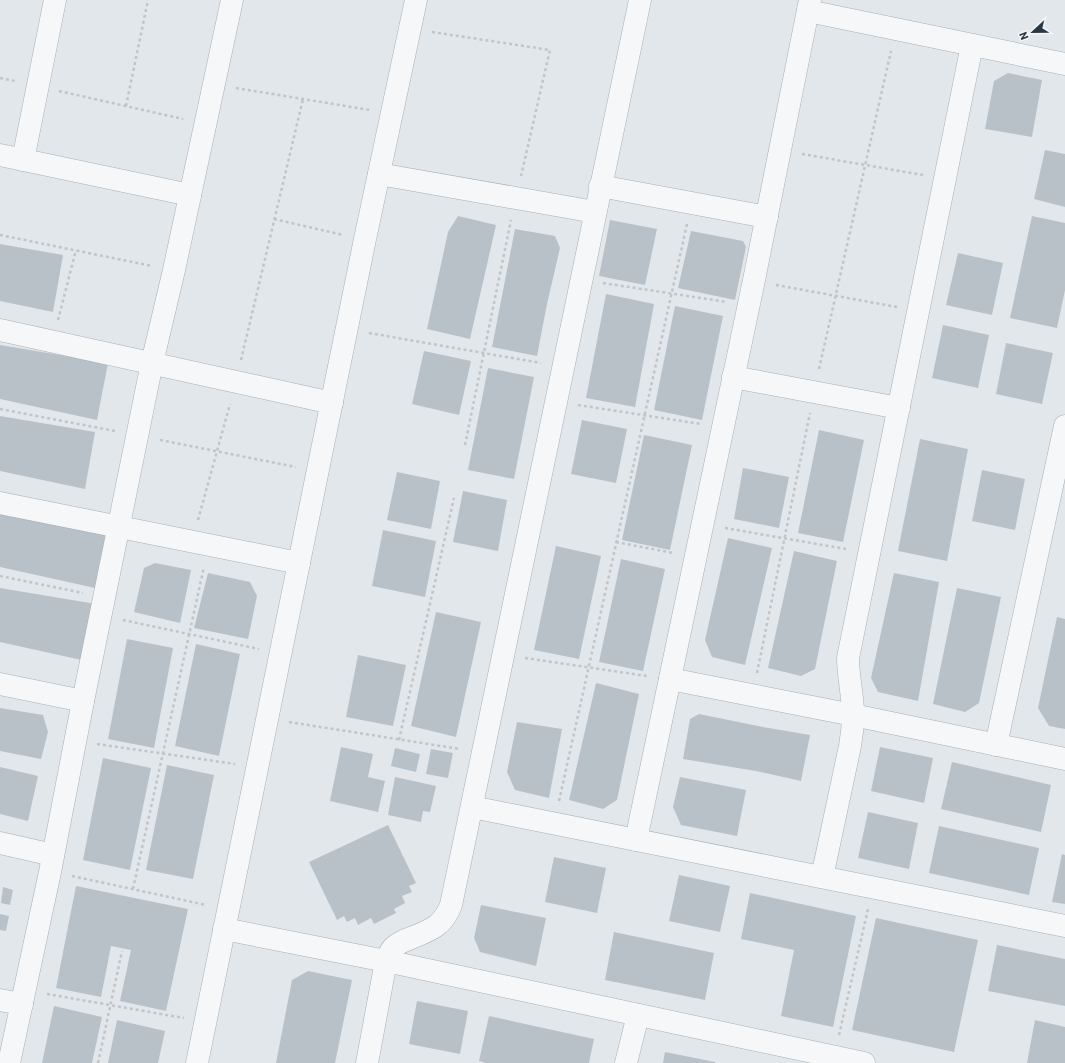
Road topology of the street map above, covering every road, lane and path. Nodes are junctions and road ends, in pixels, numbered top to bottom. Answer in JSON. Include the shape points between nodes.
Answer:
{"nodes":[{"id":1,"x":55,"y":0,"type":"edge"},
{"id":2,"x":148,"y":0,"type":"edge"},
{"id":3,"x":232,"y":0,"type":"edge"},
{"id":4,"x":416,"y":0,"type":"edge"},
{"id":5,"x":640,"y":0,"type":"edge"},
{"id":6,"x":809,"y":5,"type":"edge"},
{"id":7,"x":896,"y":29,"type":"junction"},
{"id":8,"x":972,"y":45,"type":"junction"},
{"id":9,"x":1065,"y":64,"type":"edge"},
{"id":10,"x":0,"y":78,"type":"edge"},
{"id":11,"x":214,"y":85,"type":"junction"},
{"id":12,"x":37,"y":86,"type":"junction"},
{"id":13,"x":303,"y":99,"type":"junction"},
{"id":14,"x":126,"y":106,"type":"junction"},
{"id":15,"x":392,"y":114,"type":"junction"},
{"id":16,"x":206,"y":124,"type":"junction"},
{"id":17,"x":780,"y":151,"type":"junction"},
{"id":18,"x":0,"y":155,"type":"edge"},
{"id":19,"x":23,"y":160,"type":"junction"},
{"id":20,"x":865,"y":165,"type":"junction"},
{"id":21,"x":379,"y":174,"type":"junction"},
{"id":22,"x":945,"y":179,"type":"junction"},
{"id":23,"x":600,"y":186,"type":"junction"},
{"id":24,"x":190,"y":195,"type":"junction"},
{"id":25,"x":692,"y":203,"type":"junction"},
{"id":26,"x":595,"y":212,"type":"junction"},
{"id":27,"x":767,"y":217,"type":"junction"},
{"id":28,"x":274,"y":220,"type":"junction"},
{"id":29,"x":0,"y":235,"type":"edge"},
{"id":30,"x":365,"y":239,"type":"junction"},
{"id":31,"x":76,"y":250,"type":"junction"},
{"id":32,"x":174,"y":270,"type":"junction"},
{"id":33,"x":581,"y":280,"type":"junction"},
{"id":34,"x":754,"y":280,"type":"junction"},
{"id":35,"x":672,"y":294,"type":"junction"},
{"id":36,"x":836,"y":296,"type":"junction"},
{"id":37,"x":748,"y":305,"type":"junction"},
{"id":38,"x":918,"y":312,"type":"junction"},
{"id":39,"x":347,"y":329,"type":"junction"},
{"id":40,"x":0,"y":330,"type":"edge"},
{"id":41,"x":52,"y":341,"type":"junction"},
{"id":42,"x":152,"y":364,"type":"junction"},
{"id":43,"x":563,"y":367,"type":"junction"},
{"id":44,"x":733,"y":377,"type":"junction"},
{"id":45,"x":236,"y":382,"type":"junction"},
{"id":46,"x":814,"y":392,"type":"junction"},
{"id":47,"x":556,"y":401,"type":"junction"},
{"id":48,"x":332,"y":403,"type":"junction"},
{"id":49,"x":899,"y":408,"type":"junction"},
{"id":50,"x":645,"y":415,"type":"junction"},
{"id":51,"x":1065,"y":426,"type":"edge"},
{"id":52,"x":723,"y":427,"type":"junction"},
{"id":53,"x":454,"y":498,"type":"dead end"},
{"id":54,"x":0,"y":503,"type":"edge"},
{"id":55,"x":703,"y":524,"type":"junction"},
{"id":56,"x":120,"y":527,"type":"junction"},
{"id":57,"x":785,"y":538,"type":"junction"},
{"id":58,"x":616,"y":542,"type":"junction"},
{"id":59,"x":209,"y":545,"type":"junction"},
{"id":60,"x":870,"y":553,"type":"junction"},
{"id":61,"x":696,"y":557,"type":"junction"},
{"id":62,"x":299,"y":563,"type":"junction"},
{"id":63,"x":0,"y":576,"type":"edge"},
{"id":64,"x":103,"y":606,"type":"junction"},
{"id":65,"x":189,"y":634,"type":"junction"},
{"id":66,"x":280,"y":654,"type":"junction"},
{"id":67,"x":503,"y":655,"type":"junction"},
{"id":68,"x":589,"y":667,"type":"junction"},
{"id":69,"x":670,"y":679,"type":"junction"},
{"id":70,"x":0,"y":684,"type":"edge"},
{"id":71,"x":752,"y":695,"type":"junction"},
{"id":72,"x":83,"y":702,"type":"junction"},
{"id":73,"x":853,"y":715,"type":"junction"},
{"id":74,"x":267,"y":718,"type":"junction"},
{"id":75,"x":399,"y":740,"type":"junction"},
{"id":76,"x":75,"y":741,"type":"junction"},
{"id":77,"x":996,"y":745,"type":"junction"},
{"id":78,"x":483,"y":753,"type":"junction"},
{"id":79,"x":163,"y":754,"type":"junction"},
{"id":80,"x":1065,"y":759,"type":"edge"},
{"id":81,"x":257,"y":768,"type":"junction"},
{"id":82,"x":472,"y":807,"type":"junction"},
{"id":83,"x":554,"y":823,"type":"junction"},
{"id":84,"x":636,"y":840,"type":"junction"},
{"id":85,"x":0,"y":843,"type":"edge"},
{"id":86,"x":51,"y":863,"type":"junction"},
{"id":87,"x":822,"y":877,"type":"junction"},
{"id":88,"x":873,"y":887,"type":"junction"},
{"id":89,"x":133,"y":889,"type":"junction"},
{"id":90,"x":226,"y":919,"type":"junction"},
{"id":91,"x":1065,"y":926,"type":"edge"},
{"id":92,"x":122,"y":951,"type":"dead end"},
{"id":93,"x":386,"y":961,"type":"junction"},
{"id":94,"x":23,"y":997,"type":"junction"},
{"id":95,"x":0,"y":1000,"type":"edge"},
{"id":96,"x":110,"y":1005,"type":"junction"},
{"id":97,"x":638,"y":1015,"type":"junction"},
{"id":98,"x":205,"y":1022,"type":"junction"},
{"id":99,"x":834,"y":1057,"type":"junction"},
{"id":100,"x":9,"y":1063,"type":"edge"},
{"id":101,"x":98,"y":1063,"type":"edge"},
{"id":102,"x":197,"y":1063,"type":"edge"},
{"id":103,"x":367,"y":1063,"type":"edge"},
{"id":104,"x":626,"y":1063,"type":"edge"},
{"id":105,"x":864,"y":1063,"type":"edge"}],
"edges":[{"from":1,"to":12,"type":"street"},
{"from":2,"to":14,"type":"path"},
{"from":3,"to":11,"type":"street"},
{"from":4,"to":15,"type":"street"},
{"from":5,"to":23,"type":"street"},
{"from":6,"to":7,"type":"street"},
{"from":6,"to":17,"type":"street"},
{"from":7,"to":8,"type":"street"},
{"from":7,"to":20,"type":"path"},
{"from":8,"to":9,"type":"street"},
{"from":8,"to":22,"type":"street"},
{"from":10,"to":12,"type":"path"},
{"from":11,"to":13,"type":"path"},
{"from":11,"to":16,"type":"street"},
{"from":12,"to":14,"type":"path"},
{"from":12,"to":19,"type":"street"},
{"from":13,"to":15,"type":"path"},
{"from":13,"to":28,"type":"path"},
{"from":14,"to":16,"type":"path"},
{"from":15,"to":21,"type":"street"},
{"from":16,"to":24,"type":"street"},
{"from":17,"to":20,"type":"path"},
{"from":17,"to":27,"type":"street"},
{"from":18,"to":19,"type":"street"},
{"from":19,"to":24,"type":"street"},
{"from":20,"to":22,"type":"path"},
{"from":20,"to":36,"type":"path"},
{"from":21,"to":26,"type":"street"},
{"from":21,"to":30,"type":"street"},
{"from":22,"to":38,"type":"street"},
{"from":23,"to":25,"type":"street"},
{"from":23,"to":26,"type":"street"},
{"from":24,"to":32,"type":"street"},
{"from":25,"to":27,"type":"street"},
{"from":25,"to":35,"type":"path"},
{"from":26,"to":33,"type":"street"},
{"from":27,"to":34,"type":"street"},
{"from":28,"to":30,"type":"path"},
{"from":28,"to":45,"type":"path"},
{"from":29,"to":31,"type":"path"},
{"from":30,"to":39,"type":"street"},
{"from":31,"to":32,"type":"path"},
{"from":31,"to":41,"type":"path"},
{"from":32,"to":42,"type":"street"},
{"from":33,"to":35,"type":"path"},
{"from":33,"to":43,"type":"street"},
{"from":34,"to":36,"type":"path"},
{"from":34,"to":37,"type":"street"},
{"from":35,"to":37,"type":"path"},
{"from":35,"to":50,"type":"path"},
{"from":36,"to":38,"type":"path"},
{"from":36,"to":46,"type":"path"},
{"from":37,"to":44,"type":"street"},
{"from":38,"to":49,"type":"street"},
{"from":39,"to":43,"type":"path"},
{"from":39,"to":48,"type":"street"},
{"from":40,"to":41,"type":"street"},
{"from":41,"to":42,"type":"street"},
{"from":42,"to":45,"type":"street"},
{"from":42,"to":56,"type":"street"},
{"from":43,"to":47,"type":"street"},
{"from":44,"to":46,"type":"street"},
{"from":44,"to":52,"type":"street"},
{"from":45,"to":48,"type":"street"},
{"from":45,"to":59,"type":"path","via":[[196,525],[213,529]]},
{"from":46,"to":49,"type":"street"},
{"from":46,"to":57,"type":"path"},
{"from":47,"to":50,"type":"path"},
{"from":47,"to":67,"type":"street"},
{"from":48,"to":62,"type":"street"},
{"from":49,"to":60,"type":"street"},
{"from":50,"to":52,"type":"path"},
{"from":50,"to":58,"type":"path"},
{"from":51,"to":77,"type":"street"},
{"from":52,"to":55,"type":"street"},
{"from":53,"to":75,"type":"path"},
{"from":54,"to":56,"type":"street"},
{"from":55,"to":57,"type":"path"},
{"from":55,"to":61,"type":"street"},
{"from":56,"to":59,"type":"street"},
{"from":56,"to":64,"type":"street"},
{"from":57,"to":60,"type":"path"},
{"from":57,"to":71,"type":"path"},
{"from":58,"to":61,"type":"path"},
{"from":58,"to":68,"type":"path"},
{"from":59,"to":62,"type":"street"},
{"from":59,"to":65,"type":"path"},
{"from":60,"to":73,"type":"street","via":[[848,658]]},
{"from":61,"to":69,"type":"street"},
{"from":62,"to":66,"type":"street"},
{"from":63,"to":64,"type":"path"},
{"from":64,"to":65,"type":"path"},
{"from":64,"to":72,"type":"street"},
{"from":65,"to":66,"type":"path"},
{"from":65,"to":79,"type":"path"},
{"from":66,"to":74,"type":"street"},
{"from":67,"to":68,"type":"path"},
{"from":67,"to":78,"type":"street"},
{"from":68,"to":69,"type":"path"},
{"from":68,"to":83,"type":"path"},
{"from":69,"to":71,"type":"street"},
{"from":69,"to":84,"type":"street"},
{"from":70,"to":72,"type":"street"},
{"from":71,"to":73,"type":"street"},
{"from":72,"to":76,"type":"street"},
{"from":73,"to":77,"type":"street"},
{"from":73,"to":87,"type":"street","via":[[850,746]]},
{"from":74,"to":75,"type":"path"},
{"from":74,"to":81,"type":"street"},
{"from":75,"to":78,"type":"path"},
{"from":76,"to":79,"type":"path"},
{"from":76,"to":86,"type":"street"},
{"from":77,"to":80,"type":"street"},
{"from":78,"to":82,"type":"street"},
{"from":79,"to":81,"type":"path"},
{"from":79,"to":89,"type":"path"},
{"from":81,"to":90,"type":"street"},
{"from":82,"to":83,"type":"street"},
{"from":82,"to":93,"type":"street","via":[[448,913],[436,927],[395,947]]},
{"from":83,"to":84,"type":"street"},
{"from":84,"to":87,"type":"street"},
{"from":85,"to":86,"type":"street"},
{"from":86,"to":89,"type":"path"},
{"from":86,"to":94,"type":"street"},
{"from":87,"to":88,"type":"street"},
{"from":88,"to":91,"type":"street"},
{"from":88,"to":99,"type":"path"},
{"from":89,"to":90,"type":"path"},
{"from":90,"to":93,"type":"street"},
{"from":90,"to":98,"type":"street"},
{"from":92,"to":96,"type":"path"},
{"from":93,"to":97,"type":"street"},
{"from":93,"to":103,"type":"street"},
{"from":94,"to":95,"type":"street"},
{"from":94,"to":96,"type":"path"},
{"from":94,"to":100,"type":"street"},
{"from":96,"to":98,"type":"path"},
{"from":96,"to":101,"type":"path"},
{"from":97,"to":99,"type":"street"},
{"from":97,"to":104,"type":"street"},
{"from":98,"to":102,"type":"street"},
{"from":99,"to":105,"type":"street"}]}
